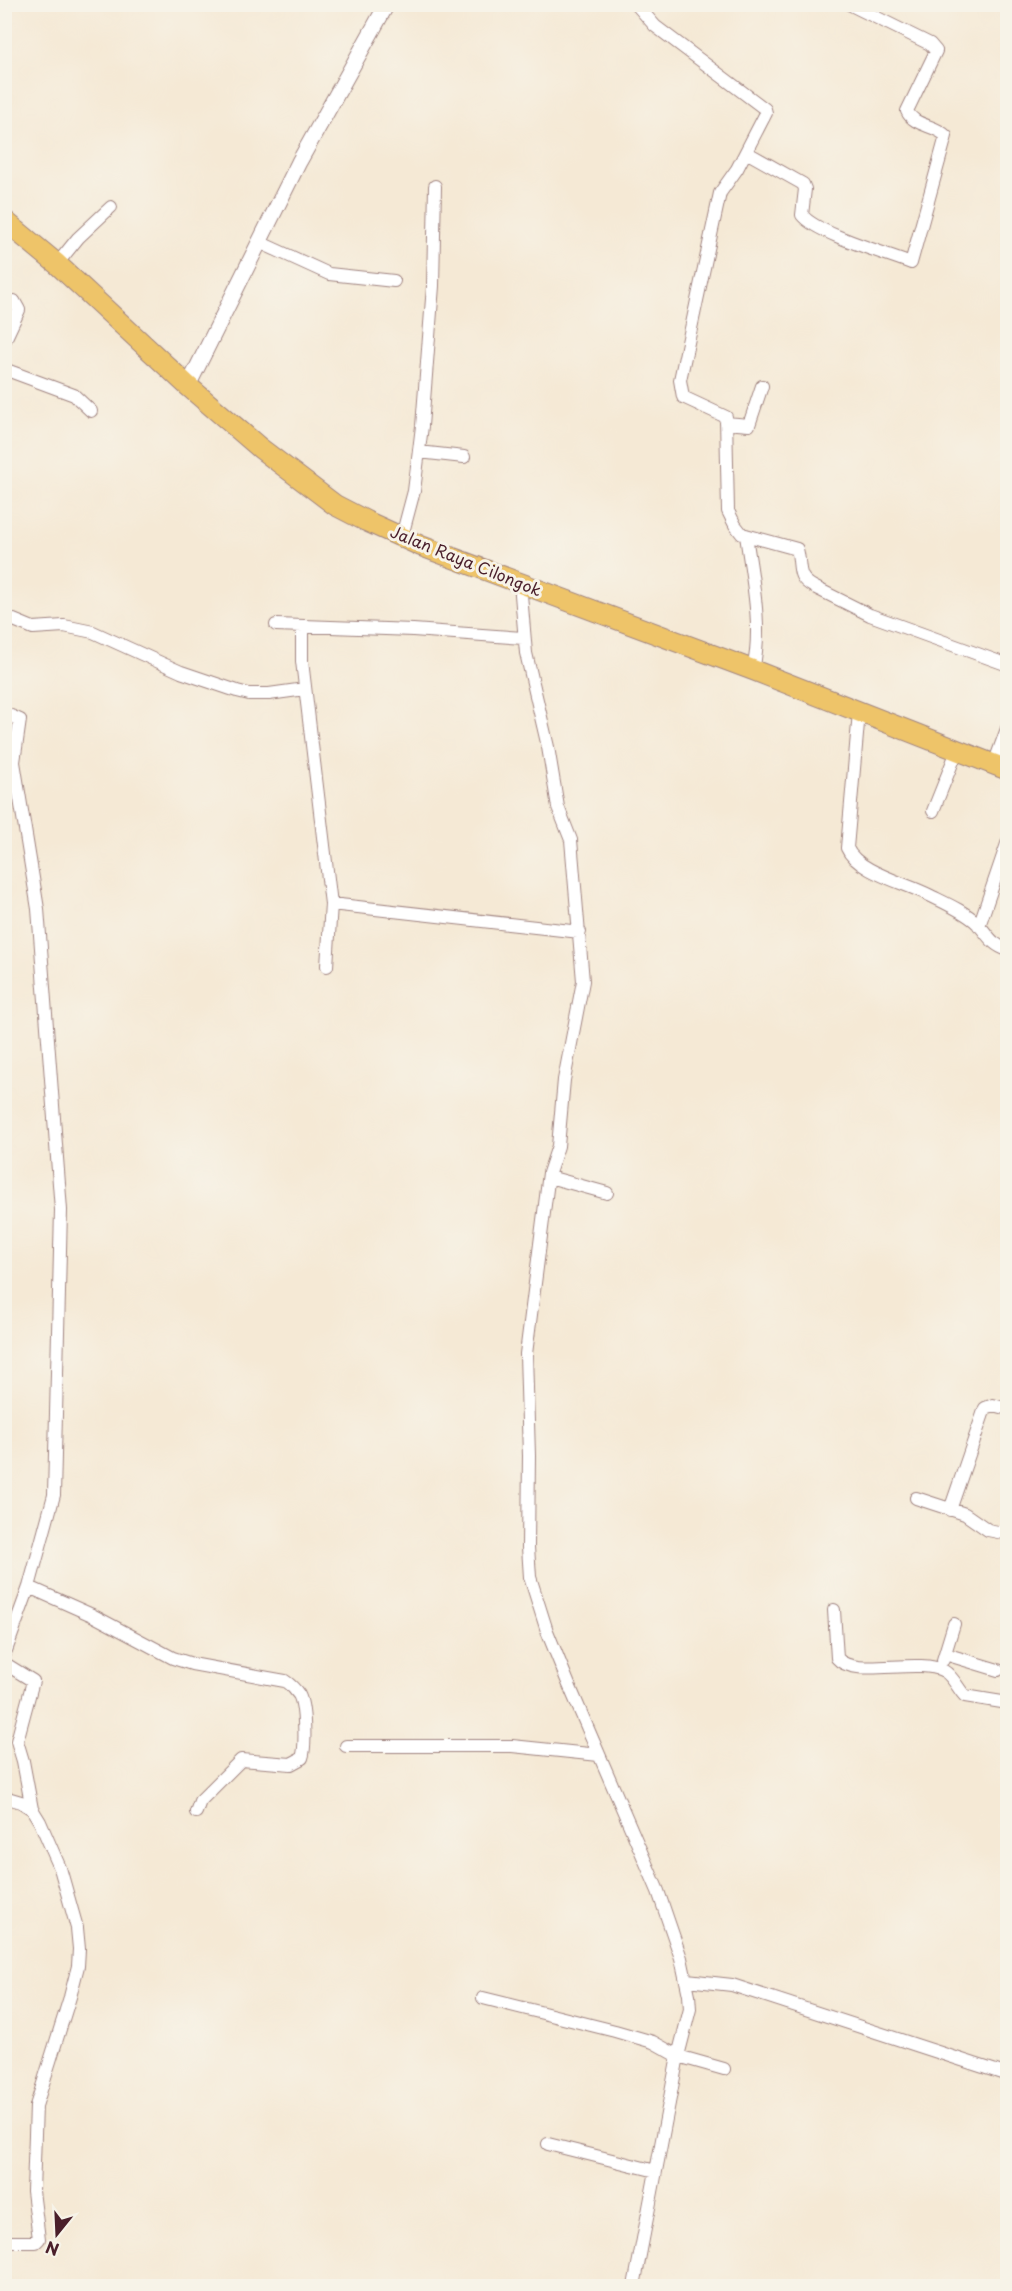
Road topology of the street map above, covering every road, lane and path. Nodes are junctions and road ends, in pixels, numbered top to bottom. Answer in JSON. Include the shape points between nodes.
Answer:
{"nodes":[{"id":1,"x":387,"y":4,"type":"edge"},
{"id":2,"x":636,"y":4,"type":"edge"},
{"id":3,"x":849,"y":4,"type":"edge"},
{"id":4,"x":746,"y":152,"type":"junction"},
{"id":5,"x":435,"y":186,"type":"dead end"},
{"id":6,"x":111,"y":207,"type":"dead end"},
{"id":7,"x":4,"y":220,"type":"edge"},
{"id":8,"x":259,"y":242,"type":"junction"},
{"id":9,"x":57,"y":264,"type":"junction"},
{"id":10,"x":394,"y":281,"type":"dead end"},
{"id":11,"x":14,"y":301,"type":"dead end"},
{"id":12,"x":4,"y":342,"type":"edge"},
{"id":13,"x":4,"y":369,"type":"edge"},
{"id":14,"x":188,"y":386,"type":"junction"},
{"id":15,"x":762,"y":386,"type":"dead end"},
{"id":16,"x":91,"y":411,"type":"dead end"},
{"id":17,"x":726,"y":423,"type":"junction"},
{"id":18,"x":419,"y":452,"type":"junction"},
{"id":19,"x":464,"y":457,"type":"dead end"},
{"id":20,"x":746,"y":535,"type":"junction"},
{"id":21,"x":402,"y":536,"type":"junction"},
{"id":22,"x":520,"y":583,"type":"junction"},
{"id":23,"x":4,"y":616,"type":"edge"},
{"id":24,"x":276,"y":626,"type":"dead end"},
{"id":25,"x":302,"y":627,"type":"junction"},
{"id":26,"x":523,"y":638,"type":"junction"},
{"id":27,"x":1008,"y":665,"type":"edge"},
{"id":28,"x":753,"y":670,"type":"junction"},
{"id":29,"x":305,"y":689,"type":"junction"},
{"id":30,"x":859,"y":712,"type":"junction"},
{"id":31,"x":4,"y":713,"type":"edge"},
{"id":32,"x":1008,"y":726,"type":"edge"},
{"id":33,"x":957,"y":750,"type":"junction"},
{"id":34,"x":1001,"y":767,"type":"edge"},
{"id":35,"x":933,"y":811,"type":"dead end"},
{"id":36,"x":1008,"y":842,"type":"edge"},
{"id":37,"x":331,"y":904,"type":"junction"},
{"id":38,"x":979,"y":926,"type":"junction"},
{"id":39,"x":580,"y":932,"type":"junction"},
{"id":40,"x":1008,"y":950,"type":"edge"},
{"id":41,"x":327,"y":966,"type":"dead end"},
{"id":42,"x":549,"y":1178,"type":"junction"},
{"id":43,"x":607,"y":1193,"type":"dead end"},
{"id":44,"x":1008,"y":1409,"type":"edge"},
{"id":45,"x":916,"y":1498,"type":"dead end"},
{"id":46,"x":950,"y":1510,"type":"junction"},
{"id":47,"x":1008,"y":1534,"type":"edge"},
{"id":48,"x":29,"y":1587,"type":"junction"},
{"id":49,"x":834,"y":1610,"type":"dead end"},
{"id":50,"x":954,"y":1624,"type":"dead end"},
{"id":51,"x":945,"y":1653,"type":"junction"},
{"id":52,"x":4,"y":1656,"type":"edge"},
{"id":53,"x":4,"y":1663,"type":"edge"},
{"id":54,"x":939,"y":1670,"type":"junction"},
{"id":55,"x":998,"y":1670,"type":"dead end"},
{"id":56,"x":1008,"y":1703,"type":"edge"},
{"id":57,"x":346,"y":1746,"type":"dead end"},
{"id":58,"x":599,"y":1755,"type":"junction"},
{"id":59,"x":4,"y":1797,"type":"edge"},
{"id":60,"x":32,"y":1809,"type":"junction"},
{"id":61,"x":196,"y":1812,"type":"dead end"},
{"id":62,"x":687,"y":1980,"type":"junction"},
{"id":63,"x":483,"y":1998,"type":"dead end"},
{"id":64,"x":678,"y":2056,"type":"junction"},
{"id":65,"x":724,"y":2069,"type":"dead end"},
{"id":66,"x":1008,"y":2075,"type":"edge"},
{"id":67,"x":548,"y":2144,"type":"dead end"},
{"id":68,"x":656,"y":2171,"type":"junction"},
{"id":69,"x":4,"y":2242,"type":"edge"},
{"id":70,"x":634,"y":2286,"type":"edge"}],
"edges":[{"from":1,"to":8,"type":"street","via":[[319,123]]},
{"from":2,"to":4,"type":"street","via":[[655,26],[765,110]]},
{"from":3,"to":4,"type":"street","via":[[930,44],[936,51],[908,111],[914,120],[946,136],[911,263],[807,221],[802,215],[803,184]]},
{"from":4,"to":17,"type":"street","via":[[720,193],[680,380],[683,397],[723,415]]},
{"from":5,"to":18,"type":"street","via":[[433,286]]},
{"from":6,"to":9,"type":"street"},
{"from":7,"to":9,"type":"highway","name":"Jalan Raya Cilongok"},
{"from":8,"to":10,"type":"street","via":[[329,274]]},
{"from":8,"to":14,"type":"street"},
{"from":9,"to":14,"type":"highway","name":"Jalan Raya Cilongok"},
{"from":11,"to":12,"type":"street","via":[[19,310]]},
{"from":13,"to":16,"type":"street","via":[[69,393]]},
{"from":14,"to":21,"type":"highway","name":"Jalan Raya Cilongok","via":[[317,492],[366,521]]},
{"from":15,"to":17,"type":"street","via":[[750,425]]},
{"from":17,"to":20,"type":"street","via":[[728,511],[738,531]]},
{"from":18,"to":19,"type":"street"},
{"from":18,"to":21,"type":"street"},
{"from":20,"to":27,"type":"street","via":[[797,549],[806,583],[870,615]]},
{"from":20,"to":28,"type":"street","via":[[758,632]]},
{"from":21,"to":22,"type":"highway","name":"Jalan Raya Cilongok"},
{"from":22,"to":26,"type":"street"},
{"from":22,"to":28,"type":"highway","name":"Jalan Raya Cilongok"},
{"from":23,"to":29,"type":"street","via":[[33,628],[64,626],[93,632],[181,672],[249,694]]},
{"from":24,"to":25,"type":"street"},
{"from":25,"to":26,"type":"street"},
{"from":25,"to":29,"type":"street"},
{"from":26,"to":39,"type":"street","via":[[558,807],[571,840]]},
{"from":28,"to":30,"type":"highway","name":"Jalan Raya Cilongok"},
{"from":29,"to":37,"type":"street"},
{"from":30,"to":33,"type":"highway","name":"Jalan Raya Cilongok"},
{"from":30,"to":38,"type":"street","via":[[847,848],[852,858],[942,902]]},
{"from":31,"to":48,"type":"street","via":[[20,720],[14,762],[38,909],[61,1210],[54,1495]]},
{"from":32,"to":34,"type":"street"},
{"from":33,"to":34,"type":"highway","name":"Jalan Raya Cilongok"},
{"from":33,"to":35,"type":"street"},
{"from":36,"to":38,"type":"street"},
{"from":37,"to":39,"type":"street"},
{"from":37,"to":41,"type":"street"},
{"from":38,"to":40,"type":"street","via":[[987,938]]},
{"from":39,"to":42,"type":"street","via":[[584,981],[564,1080],[558,1146]]},
{"from":42,"to":43,"type":"street"},
{"from":42,"to":58,"type":"street","via":[[526,1354],[530,1577],[547,1631]]},
{"from":44,"to":46,"type":"street","via":[[993,1405],[985,1408]]},
{"from":45,"to":46,"type":"street"},
{"from":46,"to":47,"type":"street","via":[[969,1515],[988,1530]]},
{"from":48,"to":52,"type":"street"},
{"from":48,"to":61,"type":"street","via":[[173,1658],[285,1681],[293,1687],[300,1698],[305,1750],[302,1758],[291,1764],[242,1760],[200,1801]]},
{"from":49,"to":54,"type":"street","via":[[837,1658],[842,1663],[855,1667],[926,1666]]},
{"from":50,"to":51,"type":"street"},
{"from":51,"to":54,"type":"street"},
{"from":51,"to":55,"type":"street"},
{"from":53,"to":60,"type":"street","via":[[33,1681],[17,1741]]},
{"from":54,"to":56,"type":"street","via":[[949,1675],[965,1696]]},
{"from":57,"to":58,"type":"street","via":[[512,1746]]},
{"from":58,"to":62,"type":"street","via":[[658,1892]]},
{"from":59,"to":60,"type":"street"},
{"from":60,"to":69,"type":"street","via":[[60,1868],[77,1928],[78,1966],[36,2106],[33,2192],[39,2239],[32,2244]]},
{"from":62,"to":64,"type":"street","via":[[690,2009]]},
{"from":62,"to":66,"type":"street","via":[[732,1985]]},
{"from":63,"to":64,"type":"street","via":[[615,2031]]},
{"from":64,"to":65,"type":"street"},
{"from":64,"to":68,"type":"street"},
{"from":67,"to":68,"type":"street"},
{"from":68,"to":70,"type":"street"}]}
